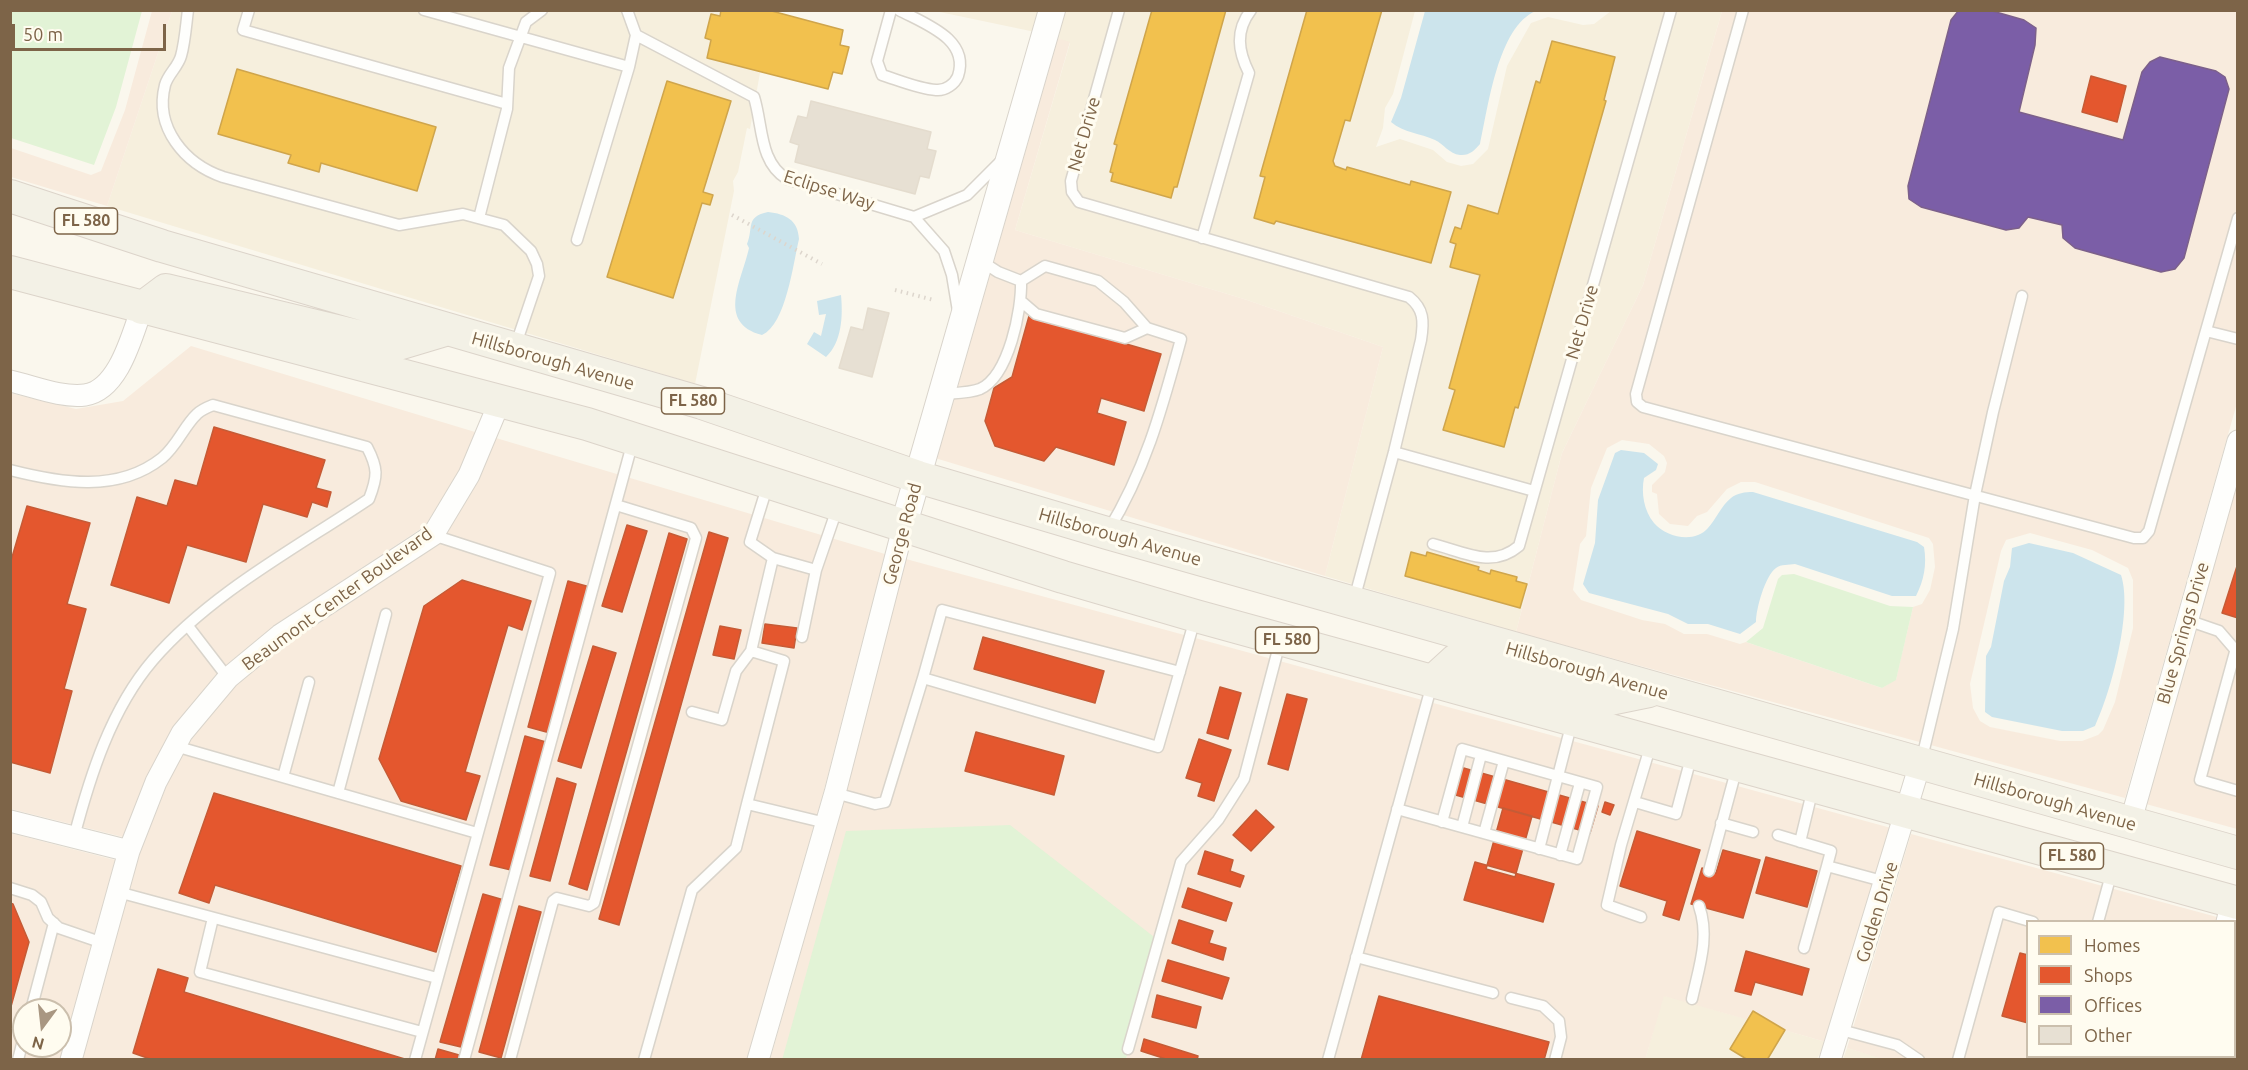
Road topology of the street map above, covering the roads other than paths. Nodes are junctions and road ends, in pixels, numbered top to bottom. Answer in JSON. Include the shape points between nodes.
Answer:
{"nodes":[{"id":1,"x":188,"y":10,"type":"edge"},
{"id":2,"x":249,"y":10,"type":"edge"},
{"id":3,"x":424,"y":10,"type":"edge"},
{"id":4,"x":542,"y":10,"type":"edge"},
{"id":5,"x":627,"y":10,"type":"edge"},
{"id":6,"x":891,"y":10,"type":"edge"},
{"id":7,"x":899,"y":10,"type":"edge"},
{"id":8,"x":1052,"y":10,"type":"edge"},
{"id":9,"x":1119,"y":10,"type":"edge"},
{"id":10,"x":1251,"y":10,"type":"edge"},
{"id":11,"x":1671,"y":10,"type":"edge"},
{"id":12,"x":1743,"y":10,"type":"edge"},
{"id":13,"x":636,"y":35,"type":"junction"},
{"id":14,"x":521,"y":38,"type":"junction"},
{"id":15,"x":629,"y":67,"type":"junction"},
{"id":16,"x":507,"y":104,"type":"junction"},
{"id":17,"x":1013,"y":149,"type":"junction"},
{"id":18,"x":10,"y":196,"type":"edge"},
{"id":19,"x":914,"y":217,"type":"junction"},
{"id":20,"x":479,"y":218,"type":"junction"},
{"id":21,"x":2238,"y":218,"type":"edge"},
{"id":22,"x":1202,"y":238,"type":"junction"},
{"id":23,"x":577,"y":240,"type":"dead end"},
{"id":24,"x":981,"y":260,"type":"junction"},
{"id":25,"x":10,"y":272,"type":"edge"},
{"id":26,"x":1021,"y":281,"type":"junction"},
{"id":27,"x":2022,"y":296,"type":"dead end"},
{"id":28,"x":1022,"y":302,"type":"junction"},
{"id":29,"x":142,"y":308,"type":"junction"},
{"id":30,"x":1147,"y":328,"type":"junction"},
{"id":31,"x":962,"y":329,"type":"junction"},
{"id":32,"x":445,"y":330,"type":"junction"},
{"id":33,"x":2206,"y":331,"type":"junction"},
{"id":34,"x":2238,"y":339,"type":"edge"},
{"id":35,"x":514,"y":350,"type":"junction"},
{"id":36,"x":10,"y":381,"type":"edge"},
{"id":37,"x":943,"y":394,"type":"junction"},
{"id":38,"x":500,"y":401,"type":"junction"},
{"id":39,"x":634,"y":438,"type":"junction"},
{"id":40,"x":2238,"y":441,"type":"edge"},
{"id":41,"x":1394,"y":452,"type":"junction"},
{"id":42,"x":10,"y":470,"type":"edge"},
{"id":43,"x":918,"y":477,"type":"junction"},
{"id":44,"x":769,"y":481,"type":"junction"},
{"id":45,"x":1534,"y":491,"type":"junction"},
{"id":46,"x":1975,"y":495,"type":"junction"},
{"id":47,"x":839,"y":503,"type":"junction"},
{"id":48,"x":616,"y":506,"type":"junction"},
{"id":49,"x":904,"y":524,"type":"junction"},
{"id":50,"x":1107,"y":533,"type":"junction"},
{"id":51,"x":433,"y":534,"type":"junction"},
{"id":52,"x":1433,"y":544,"type":"dead end"},
{"id":53,"x":772,"y":558,"type":"junction"},
{"id":54,"x":816,"y":570,"type":"junction"},
{"id":55,"x":1356,"y":590,"type":"junction"},
{"id":56,"x":386,"y":614,"type":"dead end"},
{"id":57,"x":1196,"y":616,"type":"junction"},
{"id":58,"x":2187,"y":620,"type":"junction"},
{"id":59,"x":188,"y":626,"type":"junction"},
{"id":60,"x":801,"y":637,"type":"dead end"},
{"id":61,"x":1281,"y":639,"type":"junction"},
{"id":62,"x":751,"y":651,"type":"junction"},
{"id":63,"x":2236,"y":653,"type":"edge"},
{"id":64,"x":1180,"y":672,"type":"junction"},
{"id":65,"x":228,"y":678,"type":"junction"},
{"id":66,"x":923,"y":678,"type":"junction"},
{"id":67,"x":1433,"y":681,"type":"junction"},
{"id":68,"x":309,"y":682,"type":"dead end"},
{"id":69,"x":1656,"y":690,"type":"junction"},
{"id":70,"x":692,"y":712,"type":"dead end"},
{"id":71,"x":1573,"y":719,"type":"junction"},
{"id":72,"x":1652,"y":741,"type":"junction"},
{"id":73,"x":175,"y":746,"type":"junction"},
{"id":74,"x":1693,"y":752,"type":"junction"},
{"id":75,"x":1481,"y":755,"type":"junction"},
{"id":76,"x":1504,"y":761,"type":"junction"},
{"id":77,"x":1738,"y":764,"type":"junction"},
{"id":78,"x":1920,"y":764,"type":"junction"},
{"id":79,"x":1558,"y":776,"type":"junction"},
{"id":80,"x":283,"y":777,"type":"junction"},
{"id":81,"x":1580,"y":783,"type":"junction"},
{"id":82,"x":1814,"y":785,"type":"junction"},
{"id":83,"x":2238,"y":791,"type":"edge"},
{"id":84,"x":338,"y":793,"type":"junction"},
{"id":85,"x":834,"y":793,"type":"junction"},
{"id":86,"x":1635,"y":802,"type":"junction"},
{"id":87,"x":747,"y":804,"type":"junction"},
{"id":88,"x":1397,"y":809,"type":"junction"},
{"id":89,"x":1907,"y":810,"type":"junction"},
{"id":90,"x":10,"y":821,"type":"edge"},
{"id":91,"x":1442,"y":822,"type":"junction"},
{"id":92,"x":826,"y":823,"type":"junction"},
{"id":93,"x":1721,"y":823,"type":"junction"},
{"id":94,"x":2130,"y":824,"type":"junction"},
{"id":95,"x":1462,"y":827,"type":"junction"},
{"id":96,"x":1753,"y":832,"type":"dead end"},
{"id":97,"x":477,"y":833,"type":"junction"},
{"id":98,"x":1484,"y":833,"type":"junction"},
{"id":99,"x":1778,"y":835,"type":"dead end"},
{"id":100,"x":74,"y":837,"type":"junction"},
{"id":101,"x":1800,"y":842,"type":"junction"},
{"id":102,"x":1539,"y":849,"type":"junction"},
{"id":103,"x":129,"y":851,"type":"junction"},
{"id":104,"x":2237,"y":853,"type":"edge"},
{"id":105,"x":1560,"y":855,"type":"junction"},
{"id":106,"x":1827,"y":866,"type":"junction"},
{"id":107,"x":2113,"y":868,"type":"junction"},
{"id":108,"x":1709,"y":870,"type":"dead end"},
{"id":109,"x":1886,"y":882,"type":"junction"},
{"id":110,"x":10,"y":888,"type":"edge"},
{"id":111,"x":118,"y":892,"type":"junction"},
{"id":112,"x":2234,"y":901,"type":"edge"},
{"id":113,"x":1699,"y":906,"type":"dead end"},
{"id":114,"x":1641,"y":917,"type":"dead end"},
{"id":115,"x":213,"y":918,"type":"junction"},
{"id":116,"x":2029,"y":920,"type":"edge"},
{"id":117,"x":2098,"y":920,"type":"edge"},
{"id":118,"x":54,"y":922,"type":"junction"},
{"id":119,"x":103,"y":943,"type":"junction"},
{"id":120,"x":1804,"y":948,"type":"dead end"},
{"id":121,"x":1356,"y":957,"type":"junction"},
{"id":122,"x":437,"y":978,"type":"junction"},
{"id":123,"x":1493,"y":993,"type":"dead end"},
{"id":124,"x":34,"y":998,"type":"edge"},
{"id":125,"x":1511,"y":998,"type":"dead end"},
{"id":126,"x":1692,"y":999,"type":"dead end"},
{"id":127,"x":1841,"y":1030,"type":"junction"},
{"id":128,"x":422,"y":1032,"type":"junction"},
{"id":129,"x":1128,"y":1048,"type":"dead end"},
{"id":130,"x":71,"y":1059,"type":"edge"},
{"id":131,"x":415,"y":1059,"type":"edge"},
{"id":132,"x":464,"y":1059,"type":"edge"},
{"id":133,"x":510,"y":1059,"type":"edge"},
{"id":134,"x":644,"y":1059,"type":"edge"},
{"id":135,"x":758,"y":1059,"type":"edge"},
{"id":136,"x":1328,"y":1059,"type":"edge"},
{"id":137,"x":1555,"y":1059,"type":"edge"},
{"id":138,"x":1830,"y":1059,"type":"edge"},
{"id":139,"x":1919,"y":1059,"type":"edge"},
{"id":140,"x":1958,"y":1059,"type":"edge"}],
"edges":[{"from":1,"to":20,"type":"lane","via":[[181,58],[166,83],[163,107],[176,144],[204,171],[399,225],[464,214]]},
{"from":2,"to":16,"type":"lane","via":[[243,30]]},
{"from":3,"to":14,"type":"lane"},
{"from":4,"to":14,"type":"lane","via":[[526,22]]},
{"from":5,"to":13,"type":"lane"},
{"from":6,"to":7,"type":"lane","via":[[877,61],[882,75],[937,91],[948,88],[957,79],[961,63],[957,49],[948,37]]},
{"from":8,"to":17,"type":"street","name":"George Road"},
{"from":9,"to":22,"type":"lane","name":"Net Drive","via":[[1071,180],[1072,192],[1079,202],[1092,207]]},
{"from":10,"to":22,"type":"lane","via":[[1239,38],[1249,73]]},
{"from":11,"to":45,"type":"lane","name":"Net Drive"},
{"from":12,"to":46,"type":"lane","via":[[1636,394],[1637,402],[1643,408]]},
{"from":13,"to":15,"type":"lane"},
{"from":13,"to":19,"type":"lane","name":"Eclipse Way","via":[[753,97],[768,162],[776,172],[787,179]]},
{"from":14,"to":15,"type":"lane"},
{"from":14,"to":16,"type":"lane","via":[[509,68]]},
{"from":15,"to":23,"type":"lane"},
{"from":16,"to":20,"type":"lane"},
{"from":17,"to":19,"type":"lane","via":[[967,195]]},
{"from":17,"to":24,"type":"street","name":"George Road"},
{"from":18,"to":32,"type":"main road","name":"Hillsborough Avenue","number":"FL 580","via":[[162,246]]},
{"from":19,"to":31,"type":"lane","via":[[944,251]]},
{"from":20,"to":35,"type":"lane","via":[[504,225],[531,251],[537,264],[539,276]]},
{"from":21,"to":33,"type":"lane"},
{"from":22,"to":41,"type":"lane","name":"Net Drive","via":[[1409,297],[1419,305],[1424,322],[1421,340]]},
{"from":24,"to":26,"type":"lane"},
{"from":24,"to":31,"type":"street","name":"George Road"},
{"from":25,"to":29,"type":"main road","number":"FL 580"},
{"from":26,"to":28,"type":"lane"},
{"from":26,"to":30,"type":"lane","via":[[1045,266],[1098,281]]},
{"from":27,"to":46,"type":"lane"},
{"from":28,"to":30,"type":"lane","via":[[1036,314],[1125,338]]},
{"from":28,"to":37,"type":"lane","via":[[1002,369],[981,389]]},
{"from":29,"to":32,"type":"main road","via":[[166,290],[395,345]]},
{"from":29,"to":36,"type":"street","via":[[125,358],[104,385],[86,395]]},
{"from":29,"to":38,"type":"main road","number":"FL 580"},
{"from":30,"to":50,"type":"lane","via":[[1181,339],[1155,433],[1127,499]]},
{"from":31,"to":37,"type":"street","name":"George Road"},
{"from":32,"to":35,"type":"main road","name":"Hillsborough Avenue","number":"FL 580"},
{"from":33,"to":34,"type":"lane"},
{"from":33,"to":46,"type":"lane","via":[[2149,531],[2142,538]]},
{"from":35,"to":43,"type":"main road","name":"Hillsborough Avenue","number":"FL 580","via":[[702,404]]},
{"from":37,"to":43,"type":"street","name":"George Road"},
{"from":38,"to":39,"type":"main road","number":"FL 580"},
{"from":38,"to":51,"type":"street","name":"Beaumont Center Boulevard","via":[[469,475]]},
{"from":39,"to":44,"type":"main road","number":"FL 580"},
{"from":39,"to":48,"type":"lane"},
{"from":40,"to":58,"type":"street","name":"Blue Springs Drive"},
{"from":41,"to":45,"type":"lane"},
{"from":41,"to":55,"type":"lane","name":"Net Drive"},
{"from":42,"to":59,"type":"lane","via":[[85,484],[129,476],[162,458],[196,414],[213,405],[367,447],[376,465],[369,499],[210,604]]},
{"from":43,"to":49,"type":"street","name":"George Road"},
{"from":43,"to":50,"type":"main road","name":"Hillsborough Avenue","number":"FL 580"},
{"from":44,"to":47,"type":"main road","number":"FL 580"},
{"from":44,"to":53,"type":"lane","via":[[750,542]]},
{"from":45,"to":52,"type":"lane","name":"Net Drive","via":[[1519,546],[1506,557],[1491,559]]},
{"from":46,"to":78,"type":"lane","via":[[1953,629]]},
{"from":47,"to":49,"type":"main road","number":"FL 580"},
{"from":47,"to":54,"type":"lane"},
{"from":48,"to":132,"type":"lane"},
{"from":48,"to":133,"type":"lane","via":[[691,528],[696,538],[594,903],[590,906],[557,898],[553,901]]},
{"from":49,"to":57,"type":"main road","number":"FL 580"},
{"from":49,"to":85,"type":"street","name":"George Road"},
{"from":50,"to":55,"type":"main road","name":"Hillsborough Avenue","number":"FL 580"},
{"from":51,"to":65,"type":"street","name":"Beaumont Center Boulevard","via":[[280,635]]},
{"from":51,"to":97,"type":"lane","via":[[550,573]]},
{"from":53,"to":54,"type":"lane"},
{"from":53,"to":62,"type":"lane"},
{"from":54,"to":60,"type":"lane"},
{"from":55,"to":69,"type":"main road","name":"Hillsborough Avenue","number":"FL 580"},
{"from":56,"to":84,"type":"lane"},
{"from":57,"to":61,"type":"main road","number":"FL 580"},
{"from":57,"to":64,"type":"lane"},
{"from":58,"to":63,"type":"lane","via":[[2219,631]]},
{"from":58,"to":94,"type":"street","name":"Blue Springs Drive"},
{"from":59,"to":65,"type":"lane"},
{"from":59,"to":100,"type":"lane","via":[[153,660],[127,699],[100,751]]},
{"from":61,"to":67,"type":"main road","number":"FL 580"},
{"from":61,"to":129,"type":"lane","via":[[1244,779],[1218,820],[1181,862]]},
{"from":62,"to":70,"type":"lane","via":[[736,671],[722,720]]},
{"from":62,"to":87,"type":"lane","via":[[784,660]]},
{"from":63,"to":83,"type":"lane","via":[[2200,780]]},
{"from":64,"to":66,"type":"lane","via":[[942,610]]},
{"from":64,"to":66,"type":"lane","via":[[1158,747]]},
{"from":65,"to":73,"type":"street","name":"Beaumont Center Boulevard"},
{"from":66,"to":85,"type":"lane","via":[[885,802],[875,804]]},
{"from":67,"to":69,"type":"main road","via":[[1456,660],[1600,701]]},
{"from":67,"to":71,"type":"main road","number":"FL 580"},
{"from":67,"to":88,"type":"lane"},
{"from":68,"to":80,"type":"lane"},
{"from":69,"to":78,"type":"main road","name":"Hillsborough Avenue","number":"FL 580"},
{"from":71,"to":72,"type":"main road","number":"FL 580"},
{"from":71,"to":79,"type":"lane"},
{"from":72,"to":74,"type":"main road","number":"FL 580"},
{"from":72,"to":86,"type":"lane"},
{"from":73,"to":80,"type":"lane"},
{"from":73,"to":103,"type":"street","name":"Beaumont Center Boulevard"},
{"from":74,"to":77,"type":"main road","number":"FL 580"},
{"from":74,"to":86,"type":"lane","via":[[1676,814]]},
{"from":75,"to":76,"type":"lane"},
{"from":75,"to":91,"type":"lane","via":[[1462,749]]},
{"from":75,"to":95,"type":"lane"},
{"from":76,"to":79,"type":"lane"},
{"from":76,"to":98,"type":"lane"},
{"from":77,"to":82,"type":"main road","number":"FL 580"},
{"from":77,"to":93,"type":"lane"},
{"from":78,"to":89,"type":"street","name":"Golden Drive"},
{"from":78,"to":94,"type":"main road","name":"Hillsborough Avenue","number":"FL 580"},
{"from":79,"to":81,"type":"lane"},
{"from":79,"to":102,"type":"lane"},
{"from":80,"to":84,"type":"lane"},
{"from":81,"to":105,"type":"lane"},
{"from":81,"to":105,"type":"lane","via":[[1596,787],[1577,859]]},
{"from":82,"to":89,"type":"main road","number":"FL 580"},
{"from":82,"to":101,"type":"lane"},
{"from":84,"to":97,"type":"lane"},
{"from":85,"to":92,"type":"street","name":"George Road"},
{"from":86,"to":114,"type":"lane","via":[[1607,905]]},
{"from":87,"to":92,"type":"lane"},
{"from":87,"to":134,"type":"lane","via":[[736,848],[692,890]]},
{"from":88,"to":91,"type":"lane"},
{"from":88,"to":121,"type":"lane"},
{"from":89,"to":107,"type":"main road","number":"FL 580"},
{"from":89,"to":109,"type":"street","name":"Golden Drive"},
{"from":90,"to":100,"type":"street"},
{"from":91,"to":95,"type":"lane"},
{"from":92,"to":135,"type":"street","name":"George Road"},
{"from":93,"to":96,"type":"lane"},
{"from":93,"to":108,"type":"lane"},
{"from":94,"to":104,"type":"main road","name":"Hillsborough Avenue","number":"FL 580"},
{"from":95,"to":98,"type":"lane"},
{"from":97,"to":122,"type":"lane"},
{"from":98,"to":102,"type":"lane"},
{"from":99,"to":101,"type":"lane"},
{"from":100,"to":103,"type":"street"},
{"from":101,"to":106,"type":"lane","via":[[1831,851]]},
{"from":102,"to":105,"type":"lane"},
{"from":103,"to":111,"type":"street","name":"Beaumont Center Boulevard"},
{"from":106,"to":109,"type":"lane"},
{"from":106,"to":120,"type":"lane"},
{"from":107,"to":112,"type":"main road","number":"FL 580"},
{"from":107,"to":117,"type":"lane"},
{"from":109,"to":127,"type":"street","name":"Golden Drive"},
{"from":110,"to":118,"type":"lane","via":[[32,895]]},
{"from":111,"to":115,"type":"lane"},
{"from":111,"to":119,"type":"street","name":"Beaumont Center Boulevard"},
{"from":113,"to":126,"type":"lane","via":[[1704,941]]},
{"from":115,"to":122,"type":"lane"},
{"from":115,"to":128,"type":"lane","via":[[200,972]]},
{"from":116,"to":140,"type":"lane","via":[[1999,912]]},
{"from":118,"to":119,"type":"lane","via":[[59,928]]},
{"from":118,"to":124,"type":"lane"},
{"from":119,"to":130,"type":"street","name":"Beaumont Center Boulevard"},
{"from":121,"to":123,"type":"lane"},
{"from":121,"to":136,"type":"lane"},
{"from":122,"to":128,"type":"lane"},
{"from":125,"to":137,"type":"lane","via":[[1543,1006],[1559,1021],[1561,1036]]},
{"from":127,"to":138,"type":"street","name":"Golden Drive"},
{"from":127,"to":139,"type":"lane","via":[[1897,1045]]},
{"from":128,"to":131,"type":"lane"}]}
